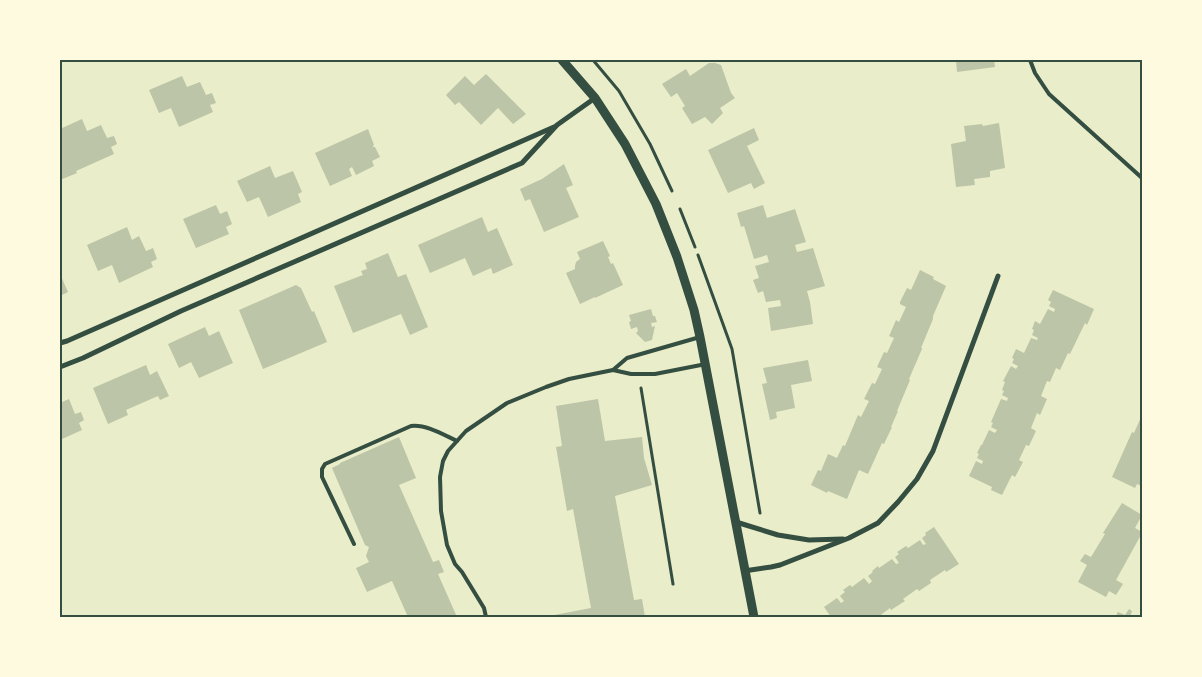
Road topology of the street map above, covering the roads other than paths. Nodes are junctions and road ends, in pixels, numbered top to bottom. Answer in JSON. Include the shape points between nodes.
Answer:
{"nodes":[{"id":1,"x":562,"y":60,"type":"edge"},
{"id":2,"x":1030,"y":60,"type":"edge"},
{"id":3,"x":595,"y":98,"type":"junction"},
{"id":4,"x":557,"y":125,"type":"junction"},
{"id":5,"x":1142,"y":178,"type":"edge"},
{"id":6,"x":998,"y":276,"type":"dead end"},
{"id":7,"x":700,"y":337,"type":"junction"},
{"id":8,"x":60,"y":343,"type":"edge"},
{"id":9,"x":706,"y":364,"type":"junction"},
{"id":10,"x":60,"y":367,"type":"edge"},
{"id":11,"x":613,"y":370,"type":"junction"},
{"id":12,"x":457,"y":441,"type":"junction"},
{"id":13,"x":736,"y":522,"type":"junction"},
{"id":14,"x":849,"y":538,"type":"junction"},
{"id":15,"x":354,"y":544,"type":"dead end"},
{"id":16,"x":744,"y":571,"type":"junction"},
{"id":17,"x":486,"y":617,"type":"edge"},
{"id":18,"x":754,"y":617,"type":"edge"}],
"edges":[{"from":1,"to":3,"type":"street"},
{"from":2,"to":5,"type":"lane","via":[[1050,94]]},
{"from":3,"to":4,"type":"street"},
{"from":3,"to":7,"type":"street","via":[[625,144],[656,204],[677,257]]},
{"from":4,"to":8,"type":"street"},
{"from":4,"to":10,"type":"street","via":[[522,163]]},
{"from":6,"to":14,"type":"street","via":[[933,451],[917,479],[878,523]]},
{"from":7,"to":9,"type":"street"},
{"from":7,"to":11,"type":"lane","via":[[628,358]]},
{"from":9,"to":11,"type":"lane","via":[[655,374]]},
{"from":9,"to":13,"type":"street"},
{"from":11,"to":12,"type":"lane","via":[[546,386],[507,403],[466,431]]},
{"from":12,"to":15,"type":"lane","via":[[430,429],[411,426],[325,464],[322,477]]},
{"from":12,"to":17,"type":"lane","via":[[443,461],[441,510],[447,545],[455,564],[484,608]]},
{"from":13,"to":14,"type":"street","via":[[778,535],[809,540]]},
{"from":13,"to":16,"type":"street"},
{"from":14,"to":16,"type":"street","via":[[771,567]]},
{"from":16,"to":18,"type":"street"}]}
